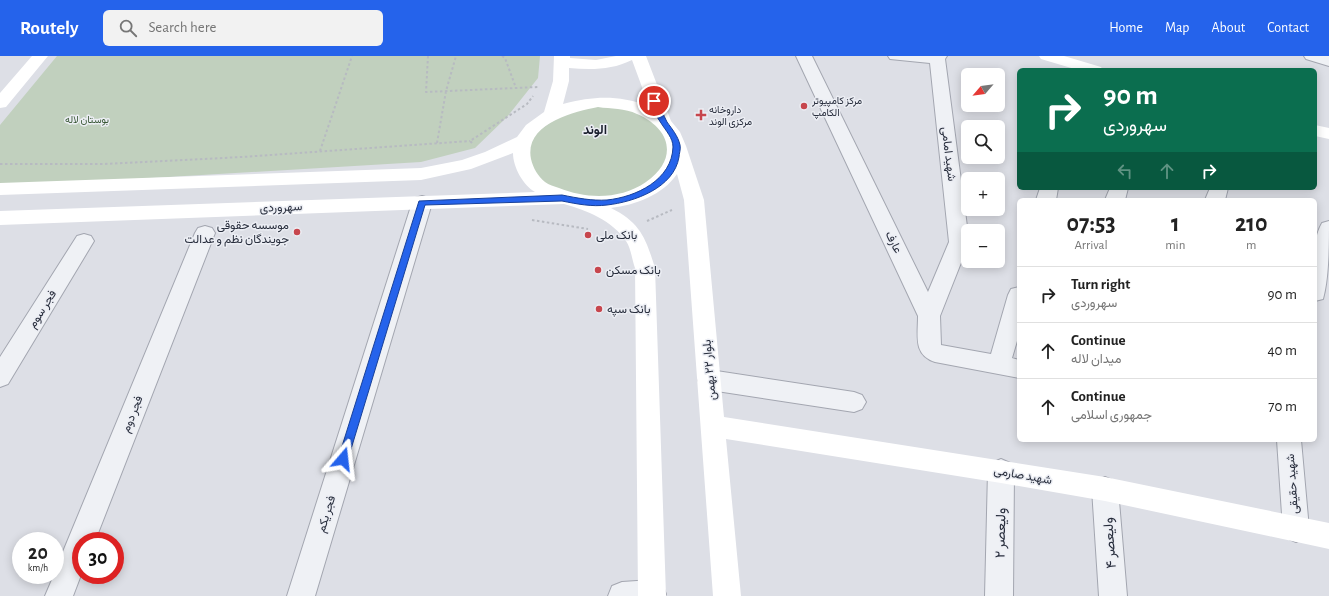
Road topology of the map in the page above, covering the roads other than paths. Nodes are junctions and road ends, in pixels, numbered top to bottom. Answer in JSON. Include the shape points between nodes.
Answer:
{"nodes":[{"id":1,"x":40,"y":56,"type":"edge"},
{"id":2,"x":628,"y":56,"type":"edge"},
{"id":3,"x":638,"y":56,"type":"edge"},
{"id":4,"x":804,"y":56,"type":"edge"},
{"id":5,"x":896,"y":56,"type":"edge"},
{"id":6,"x":1047,"y":56,"type":"edge"},
{"id":7,"x":1312,"y":56,"type":"edge"},
{"id":8,"x":938,"y":58,"type":"edge"},
{"id":9,"x":562,"y":59,"type":"edge"},
{"id":10,"x":1329,"y":61,"type":"edge"},
{"id":11,"x":1082,"y":68,"type":"edge"},
{"id":12,"x":0,"y":103,"type":"edge"},
{"id":13,"x":552,"y":114,"type":"junction"},
{"id":14,"x":663,"y":122,"type":"junction"},
{"id":15,"x":524,"y":141,"type":"junction"},
{"id":16,"x":677,"y":146,"type":"junction"},
{"id":17,"x":195,"y":182,"type":"junction"},
{"id":18,"x":0,"y":189,"type":"edge"},
{"id":19,"x":572,"y":200,"type":"junction"},
{"id":20,"x":422,"y":203,"type":"junction"},
{"id":21,"x":180,"y":210,"type":"junction"},
{"id":22,"x":0,"y":218,"type":"edge"},
{"id":23,"x":1329,"y":228,"type":"edge"},
{"id":24,"x":205,"y":233,"type":"dead end"},
{"id":25,"x":84,"y":241,"type":"dead end"},
{"id":26,"x":1317,"y":284,"type":"edge"},
{"id":27,"x":1017,"y":309,"type":"edge"},
{"id":28,"x":929,"y":316,"type":"junction"},
{"id":29,"x":1009,"y":367,"type":"edge"},
{"id":30,"x":0,"y":377,"type":"edge"},
{"id":31,"x":710,"y":380,"type":"junction"},
{"id":32,"x":854,"y":402,"type":"dead end"},
{"id":33,"x":714,"y":426,"type":"junction"},
{"id":34,"x":1289,"y":442,"type":"edge"},
{"id":35,"x":1001,"y":471,"type":"junction"},
{"id":36,"x":1106,"y":489,"type":"junction"},
{"id":37,"x":1296,"y":529,"type":"junction"},
{"id":38,"x":1329,"y":536,"type":"edge"},
{"id":39,"x":652,"y":595,"type":"edge"},
{"id":40,"x":59,"y":596,"type":"edge"},
{"id":41,"x":301,"y":596,"type":"edge"},
{"id":42,"x":622,"y":596,"type":"edge"},
{"id":43,"x":727,"y":596,"type":"edge"},
{"id":44,"x":999,"y":596,"type":"edge"},
{"id":45,"x":1113,"y":596,"type":"edge"}],
"edges":[{"from":1,"to":12,"type":"main road"},
{"from":2,"to":9,"type":"main road","via":[[611,63],[585,65]]},
{"from":3,"to":14,"type":"main road"},
{"from":4,"to":28,"type":"street","name":"عارف"},
{"from":5,"to":8,"type":"street"},
{"from":6,"to":11,"type":"main road"},
{"from":7,"to":10,"type":"street"},
{"from":8,"to":28,"type":"street","name":"شهید امامی","via":[[959,242]]},
{"from":9,"to":13,"type":"main road","via":[[561,81]]},
{"from":13,"to":14,"type":"main road","via":[[574,106],[598,102],[624,104],[643,110]]},
{"from":13,"to":15,"type":"main road","via":[[534,127]]},
{"from":14,"to":16,"type":"main road","via":[[671,131]]},
{"from":15,"to":17,"type":"main road","via":[[484,159],[421,174]]},
{"from":15,"to":19,"type":"main road","via":[[521,155],[524,170],[538,186]]},
{"from":16,"to":19,"type":"main road","via":[[674,165],[667,176],[653,187],[631,198],[607,202]]},
{"from":16,"to":31,"type":"main road","name":"بلوار ۲۲ بهمن","via":[[694,200]]},
{"from":17,"to":18,"type":"main road"},
{"from":17,"to":21,"type":"main road"},
{"from":19,"to":20,"type":"main road","name":"سهروردی"},
{"from":19,"to":39,"type":"main road","via":[[616,220],[627,230],[636,239],[645,268]]},
{"from":20,"to":21,"type":"main road","name":"سهروردی"},
{"from":20,"to":41,"type":"street","name":"فجر یکم"},
{"from":21,"to":22,"type":"main road","name":"سهروردی"},
{"from":23,"to":26,"type":"street"},
{"from":24,"to":40,"type":"street","name":"فجر دوم"},
{"from":25,"to":30,"type":"street","name":"فجر سوم"},
{"from":27,"to":29,"type":"street"},
{"from":28,"to":29,"type":"street","name":"عارف","via":[[932,352]]},
{"from":31,"to":32,"type":"street"},
{"from":31,"to":33,"type":"main road","name":"بلوار ۲۲ بهمن"},
{"from":33,"to":35,"type":"main road","name":"شهید صارمی"},
{"from":33,"to":43,"type":"main road","name":"بلوار ۲۲ بهمن"},
{"from":34,"to":37,"type":"street","name":"شهید حقیقی"},
{"from":35,"to":36,"type":"main road","name":"شهید صارمی"},
{"from":35,"to":44,"type":"street","name":"ولیعصر ۲"},
{"from":36,"to":37,"type":"main road","name":"شهید صارمی"},
{"from":36,"to":45,"type":"street","name":"ولیعصر ۴"},
{"from":37,"to":38,"type":"main road","name":"شهید صارمی"},
{"from":39,"to":42,"type":"street"}]}
